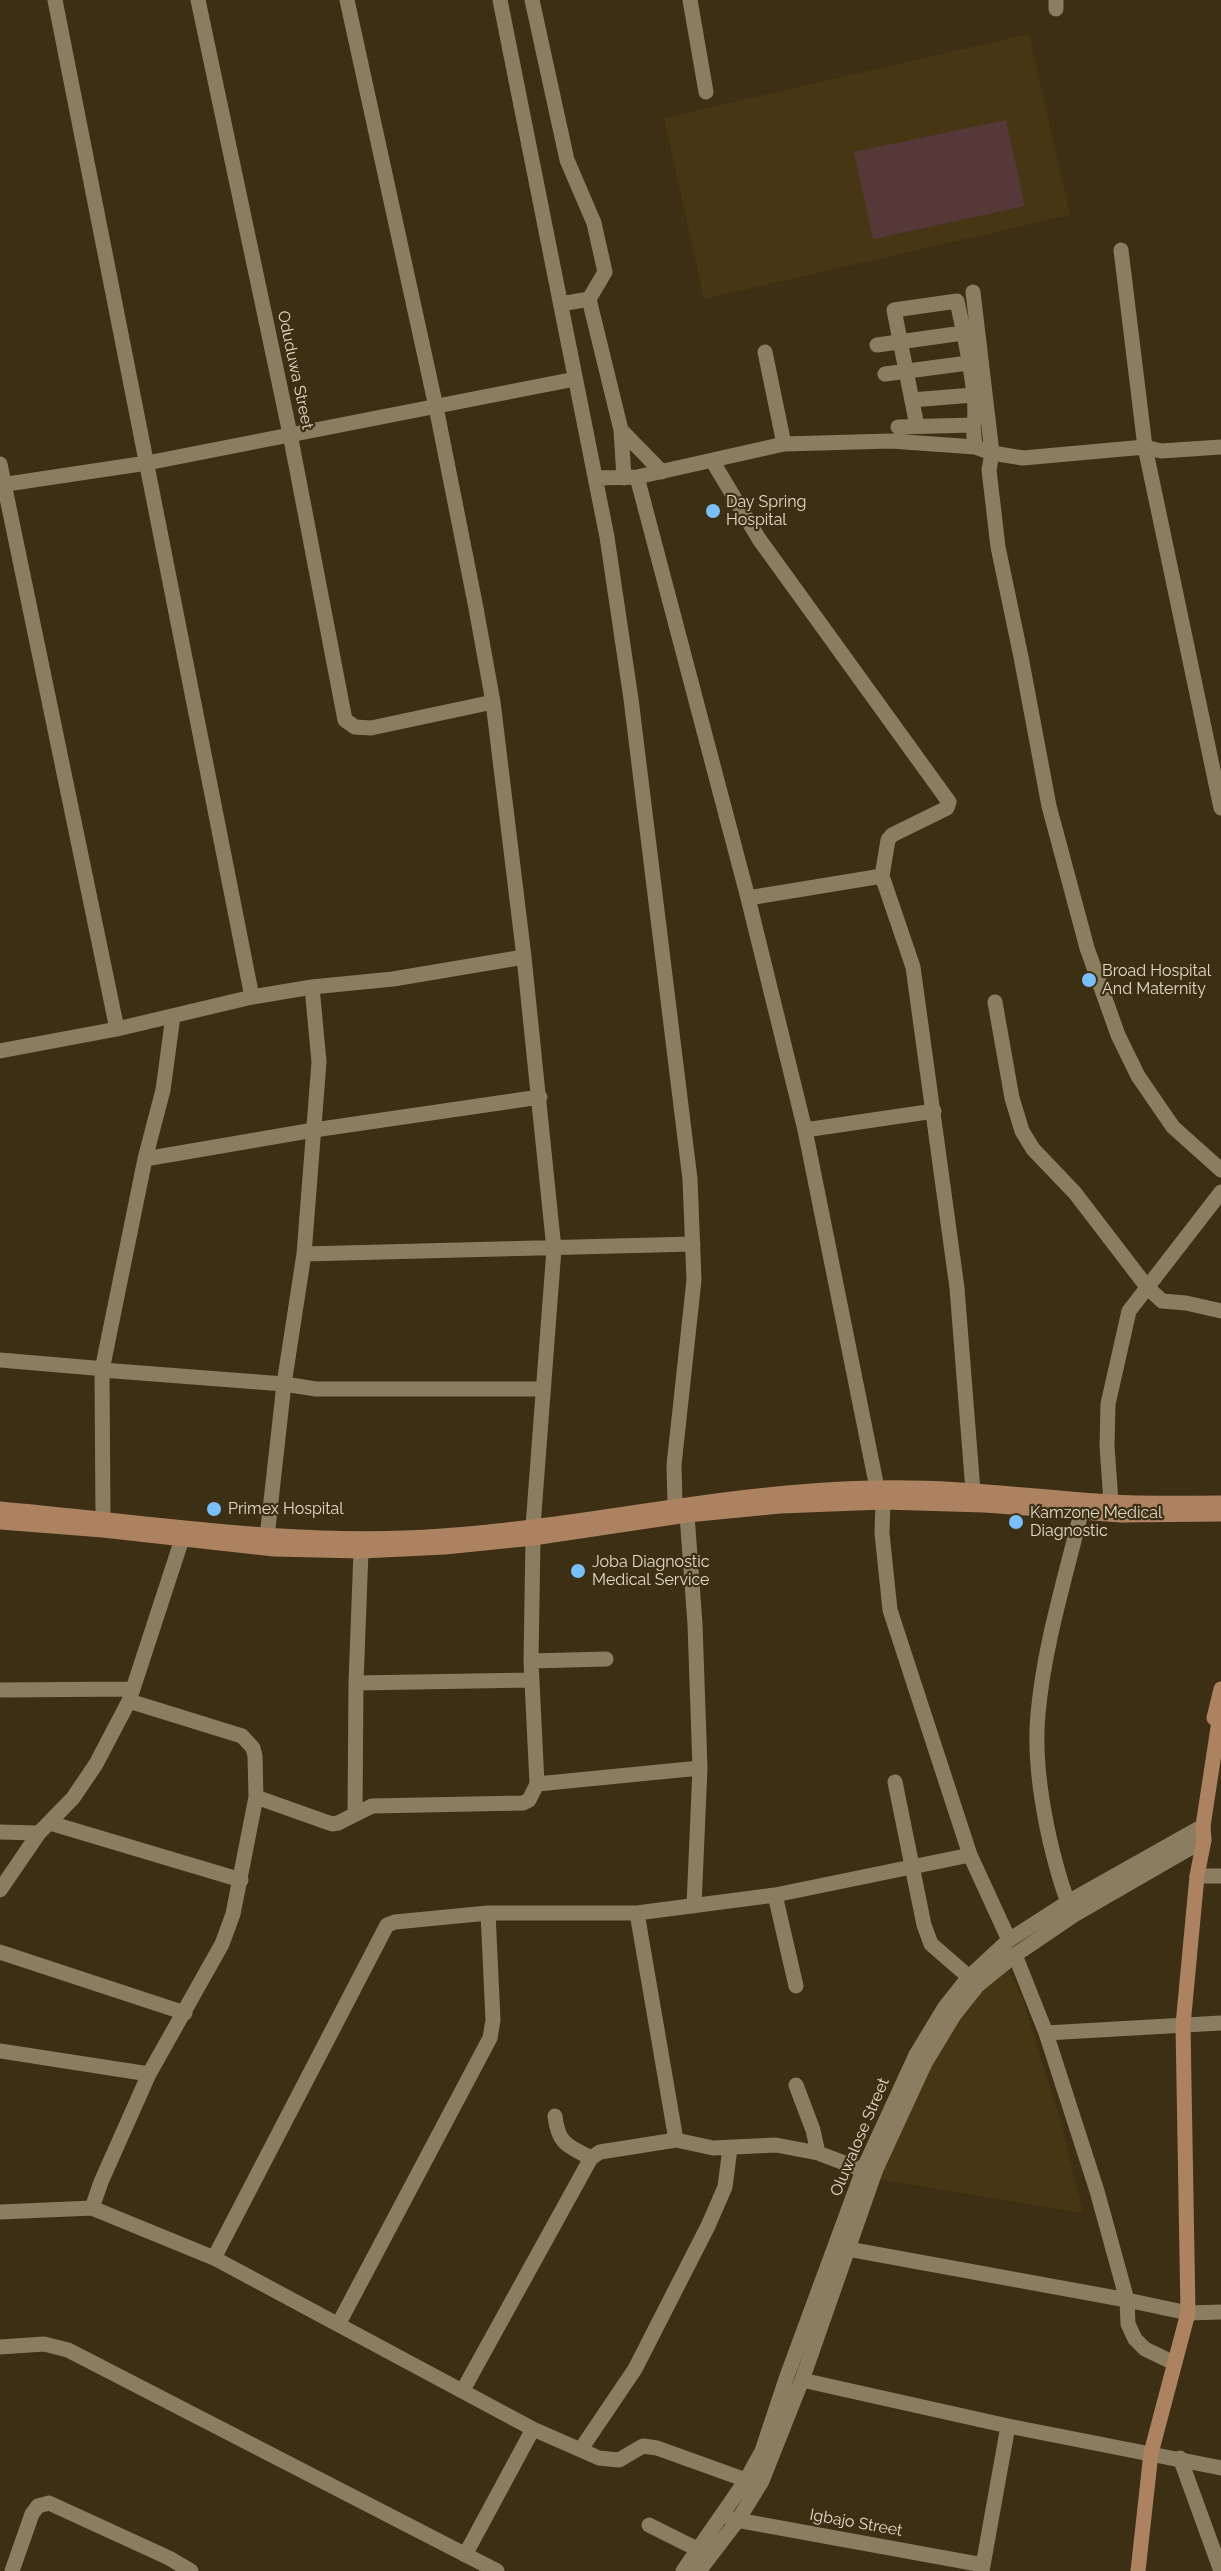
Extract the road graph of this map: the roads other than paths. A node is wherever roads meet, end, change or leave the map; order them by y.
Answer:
1 (55, 0) edge
2 (198, 0) edge
3 (347, 0) edge
4 (500, 0) edge
5 (532, 0) edge
6 (690, 0) edge
7 (706, 92) dead end
8 (1121, 250) dead end
9 (973, 292) dead end
10 (589, 299) junction
11 (561, 304) junction
12 (963, 333) junction
13 (901, 342) junction
14 (877, 345) dead end
15 (765, 352) dead end
16 (968, 363) junction
17 (907, 372) junction
18 (885, 374) dead end
19 (575, 379) junction
20 (973, 395) junction
21 (912, 400) junction
22 (436, 407) junction
23 (973, 424) junction
24 (917, 426) junction
25 (898, 427) dead end
26 (621, 430) junction
27 (290, 434) junction
28 (784, 444) junction
29 (975, 447) junction
30 (1144, 447) junction
31 (1221, 447) edge
32 (992, 453) junction
33 (713, 462) junction
34 (0, 464) edge
35 (147, 464) junction
36 (662, 472) junction
37 (596, 478) junction
38 (631, 478) junction
39 (2, 485) edge
40 (493, 702) junction
41 (1221, 808) edge
42 (882, 876) junction
43 (748, 898) junction
44 (524, 957) junction
45 (312, 987) junction
46 (252, 997) junction
47 (995, 1002) dead end
48 (173, 1016) junction
49 (117, 1029) junction
50 (0, 1051) edge
51 (540, 1097) junction
52 (934, 1111) junction
53 (314, 1130) junction
54 (805, 1130) junction
55 (145, 1158) junction
56 (1221, 1170) edge
57 (1221, 1192) edge
58 (693, 1244) junction
59 (554, 1249) junction
60 (304, 1254) junction
61 (1147, 1287) junction
62 (1221, 1311) edge
63 (0, 1360) edge
64 (98, 1369) junction
65 (284, 1384) junction
66 (543, 1389) junction
67 (877, 1488) junction
68 (973, 1491) junction
69 (1111, 1502) junction
70 (883, 1503) junction
71 (1221, 1503) edge
72 (0, 1509) edge
73 (681, 1510) junction
74 (1081, 1513) junction
75 (1221, 1514) edge
76 (103, 1518) junction
77 (0, 1522) edge
78 (533, 1532) junction
79 (267, 1537) junction
80 (182, 1539) junction
81 (412, 1543) junction
82 (361, 1551) junction
83 (606, 1659) dead end
84 (531, 1661) junction
85 (532, 1680) junction
86 (356, 1683) junction
87 (1221, 1689) edge
88 (0, 1690) edge
89 (130, 1695) junction
90 (1221, 1708) edge
91 (700, 1768) junction
92 (895, 1782) dead end
93 (537, 1784) junction
94 (256, 1797) junction
95 (355, 1814) junction
96 (45, 1828) junction
97 (0, 1832) edge
98 (1201, 1834) junction
99 (970, 1855) junction
100 (911, 1868) junction
101 (1198, 1869) junction
102 (1221, 1876) edge
103 (241, 1880) junction
104 (0, 1890) edge
105 (775, 1895) junction
106 (1068, 1902) junction
107 (694, 1906) junction
108 (488, 1913) junction
109 (637, 1913) junction
110 (1009, 1940) junction
111 (0, 1952) edge
112 (1015, 1955) junction
113 (969, 1977) junction
114 (796, 1986) dead end
115 (185, 2013) junction
116 (1221, 2023) edge
117 (1183, 2025) junction
118 (1046, 2033) junction
119 (0, 2051) edge
120 (149, 2074) junction
121 (796, 2085) dead end
122 (555, 2116) dead end
123 (676, 2140) junction
124 (730, 2148) junction
125 (818, 2153) junction
126 (591, 2158) junction
127 (863, 2170) junction
128 (92, 2208) junction
129 (0, 2212) edge
130 (841, 2248) junction
131 (214, 2258) junction
132 (1127, 2300) junction
133 (1221, 2312) edge
134 (1188, 2313) junction
135 (339, 2323) junction
136 (0, 2347) edge
137 (1174, 2363) junction
138 (802, 2380) junction
139 (463, 2390) junction
140 (1008, 2426) junction
141 (533, 2429) junction
142 (581, 2449) junction
143 (1151, 2453) junction
144 (1180, 2458) junction
145 (1221, 2468) edge
146 (746, 2480) junction
147 (722, 2517) junction
148 (738, 2520) junction
149 (650, 2525) dead end
150 (699, 2550) junction
151 (465, 2555) junction
152 (166, 2564) edge
153 (983, 2568) edge
154 (12, 2571) edge
155 (191, 2571) edge
156 (497, 2571) edge
157 (683, 2571) edge
158 (699, 2571) edge
159 (1138, 2571) edge
160 (1221, 2571) edge

1 - 35 street
2 - 27 street, Oduduwa Street
3 - 22 street
4 - 11 street
5 - 10 street
6 - 7 street
8 - 30 street
9 - 32 street
10 - 11 street
10 - 26 street
11 - 19 street
12 - 13 street
12 - 13 street
12 - 16 street
13 - 14 street
13 - 17 street
15 - 28 street
16 - 17 street
16 - 20 street
17 - 18 street
17 - 21 street
19 - 22 street
19 - 37 street
20 - 21 street
20 - 23 street
21 - 24 street
22 - 27 street
22 - 40 street
23 - 24 street
23 - 29 street
24 - 25 street
26 - 36 street
26 - 38 street
27 - 35 street
27 - 40 street, Oduduwa Street
28 - 29 street
28 - 33 street
29 - 32 street
30 - 31 street
30 - 32 street
30 - 41 street
32 - 56 street
33 - 36 street
33 - 42 street
34 - 39 street
35 - 39 street
35 - 46 street
36 - 38 street
37 - 38 street
37 - 58 street
38 - 43 street
39 - 49 street
40 - 44 street
42 - 43 street
42 - 52 street
43 - 54 street
44 - 45 street
44 - 51 street
45 - 46 street
45 - 53 street
46 - 48 street
47 - 61 street
48 - 49 street
48 - 55 street
49 - 50 street
51 - 53 street
51 - 59 street
52 - 54 street
52 - 68 street
53 - 55 street
53 - 60 street
54 - 67 street
55 - 64 street
57 - 61 street
58 - 59 street
58 - 73 street
59 - 60 street
59 - 66 street
60 - 65 street
61 - 62 street
61 - 69 street
63 - 64 street
64 - 65 street
64 - 76 street
65 - 66 street
65 - 79 street
66 - 78 street
67 - 68 main road
67 - 73 main road
68 - 69 main road
69 - 71 main road
70 - 73 main road
70 - 74 main road
70 - 99 street
72 - 76 main road
73 - 78 main road
73 - 91 street
74 - 75 main road
74 - 106 street
76 - 79 main road
77 - 80 main road
78 - 81 main road
78 - 84 street
79 - 81 main road
80 - 82 main road
80 - 89 street
81 - 82 main road
82 - 86 street
83 - 84 street
84 - 85 street
85 - 86 street
85 - 93 street
86 - 95 street
87 - 98 main road
88 - 89 street
89 - 94 street
89 - 96 street
90 - 98 main road
91 - 93 street
91 - 107 street
92 - 100 street
93 - 95 street
94 - 95 street
94 - 103 street
96 - 97 street
96 - 103 street
96 - 104 street
98 - 101 main road
98 - 106 street, Oluwalose Street
98 - 112 street, Oluwalose Street
99 - 100 street
99 - 110 street
100 - 105 street
100 - 113 street
101 - 102 street
101 - 117 main road
103 - 115 street
105 - 107 street
105 - 114 street
106 - 110 street, Oluwalose Street
107 - 109 street
108 - 109 street
108 - 131 street
108 - 135 street
109 - 123 street
110 - 113 street, Oluwalose Street
111 - 115 street
112 - 118 street
112 - 130 street, Oluwalose Street
113 - 127 street, Oluwalose Street
115 - 120 street
116 - 117 street
117 - 118 street
117 - 134 main road
118 - 132 street
119 - 120 street
120 - 128 street
121 - 125 street
122 - 126 street
123 - 124 street
123 - 126 street
124 - 125 street
124 - 142 street
125 - 127 street
126 - 139 street
127 - 130 street, Oluwalose Street
128 - 129 street
128 - 131 street
130 - 132 street
130 - 138 street, Oluwalose Street
130 - 146 street, Oluwalose Street
131 - 135 street
132 - 134 street
132 - 137 street
133 - 134 street
134 - 137 main road
135 - 139 street
136 - 151 street
137 - 143 main road
138 - 140 street
138 - 148 street, Oluwalose Street
139 - 141 street
140 - 143 street
140 - 153 street
141 - 142 street
141 - 151 street
142 - 146 street
143 - 144 street
143 - 159 main road
144 - 145 street
144 - 160 street
146 - 147 street, Oluwalose Street
147 - 148 street, Igbajo Street
147 - 150 street, Oluwalose Street
148 - 153 street, Igbajo Street
148 - 158 street, Oluwalose Street
149 - 150 street
150 - 157 street, Oluwalose Street
151 - 156 street
152 - 154 street
152 - 155 street

